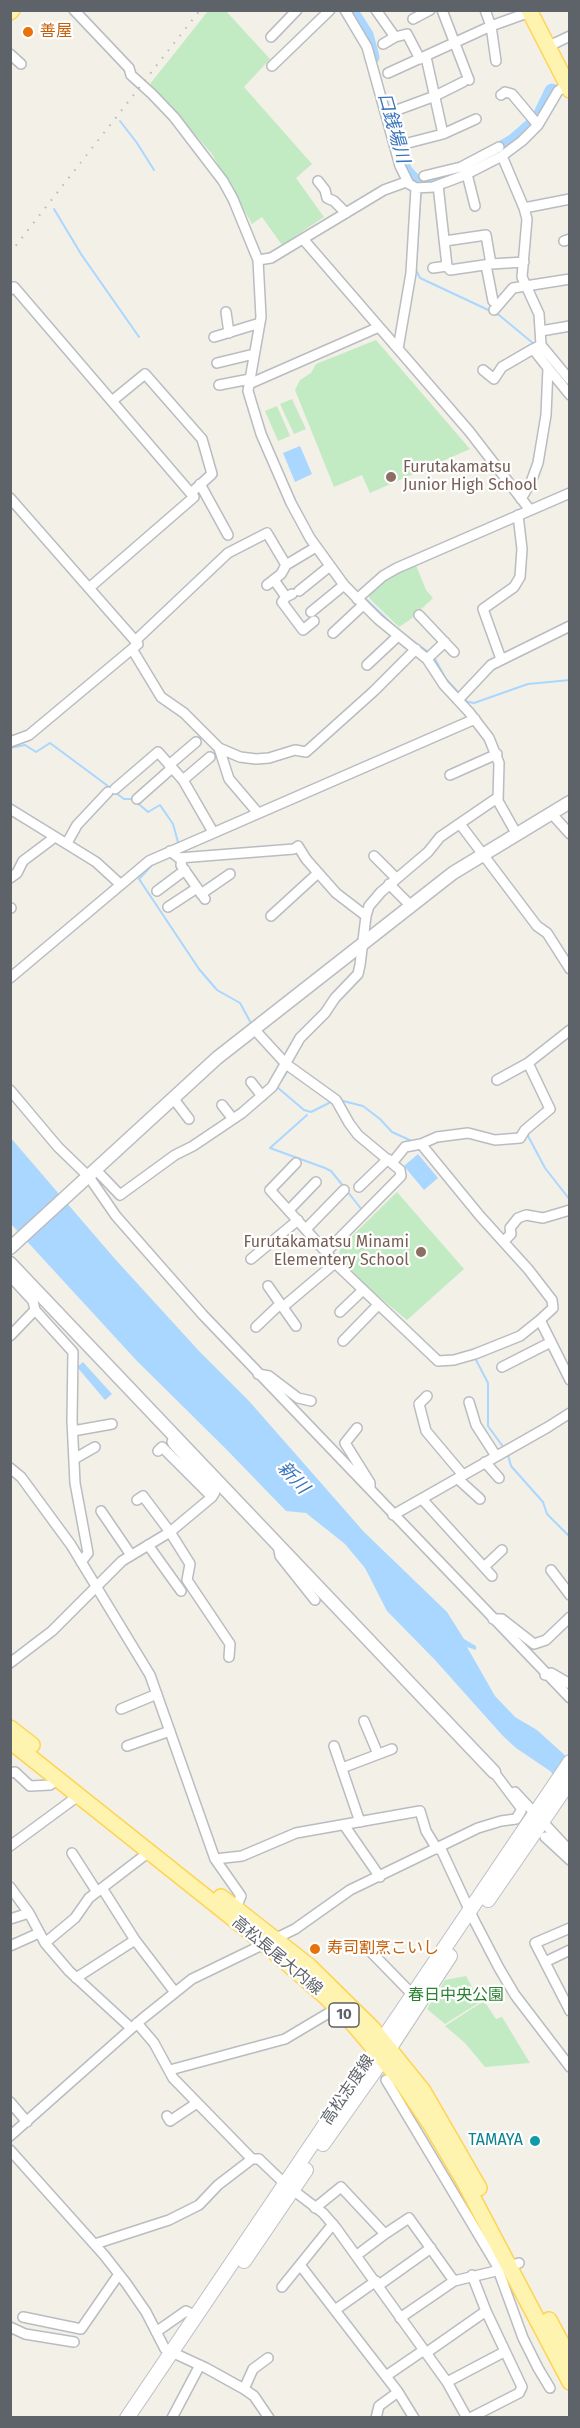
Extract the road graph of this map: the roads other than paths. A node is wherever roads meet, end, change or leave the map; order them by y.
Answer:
1 (74, 10) edge
2 (297, 10) edge
3 (330, 10) edge
4 (376, 10) edge
5 (430, 10) edge
6 (442, 10) edge
7 (485, 10) edge
8 (347, 11) edge
9 (529, 11) edge
10 (413, 19) dead end
11 (491, 26) junction
12 (570, 36) edge
13 (271, 37) dead end
14 (395, 37) junction
15 (455, 42) junction
16 (383, 44) dead end
17 (547, 47) junction
18 (10, 54) edge
19 (423, 58) junction
20 (496, 61) dead end
21 (21, 64) dead end
22 (272, 66) dead end
23 (388, 73) dead end
24 (567, 84) edge
25 (501, 95) dead end
26 (435, 96) junction
27 (398, 110) dead end
28 (476, 119) dead end
29 (536, 122) junction
30 (442, 134) junction
31 (408, 143) dead end
32 (501, 152) junction
33 (464, 172) junction
34 (424, 176) dead end
35 (318, 181) dead end
36 (438, 185) junction
37 (417, 187) junction
38 (570, 199) edge
39 (475, 206) dead end
40 (524, 208) junction
41 (346, 213) junction
42 (303, 239) junction
43 (445, 241) junction
44 (258, 260) junction
45 (524, 262) junction
46 (489, 264) junction
47 (447, 266) junction
48 (434, 268) dead end
49 (570, 279) edge
50 (525, 286) junction
51 (10, 290) edge
52 (226, 312) dead end
53 (260, 324) junction
54 (570, 326) edge
55 (380, 327) junction
56 (541, 332) junction
57 (229, 333) junction
58 (214, 337) dead end
59 (537, 347) junction
60 (398, 348) junction
61 (254, 354) junction
62 (217, 363) dead end
63 (548, 368) junction
64 (483, 370) dead end
65 (570, 380) edge
66 (249, 381) junction
67 (219, 385) dead end
68 (570, 395) edge
69 (112, 401) junction
70 (200, 484) junction
71 (190, 493) junction
72 (570, 493) edge
73 (10, 498) edge
74 (521, 499) junction
75 (530, 510) junction
76 (518, 515) junction
77 (228, 535) dead end
78 (316, 548) junction
79 (286, 565) junction
80 (330, 566) junction
81 (345, 585) junction
82 (89, 588) junction
83 (293, 594) junction
84 (360, 602) junction
85 (419, 615) dead end
86 (570, 626) edge
87 (333, 633) dead end
88 (398, 636) junction
89 (445, 642) junction
90 (134, 645) junction
91 (416, 649) junction
92 (454, 652) dead end
93 (427, 659) junction
94 (501, 659) junction
95 (368, 665) dead end
96 (458, 700) junction
97 (475, 719) junction
98 (10, 742) edge
99 (196, 742) dead end
100 (219, 748) junction
101 (497, 754) junction
102 (210, 757) dead end
103 (171, 766) junction
104 (450, 775) dead end
105 (183, 780) junction
106 (497, 798) junction
107 (136, 799) dead end
108 (570, 802) edge
109 (12, 813) edge
110 (258, 813) junction
111 (551, 813) junction
112 (460, 824) junction
113 (213, 832) junction
114 (516, 834) junction
115 (570, 834) edge
116 (55, 837) junction
117 (67, 843) junction
118 (170, 850) junction
119 (482, 854) junction
120 (374, 856) dead end
121 (182, 858) junction
122 (185, 870) junction
123 (318, 873) junction
124 (230, 874) dead end
125 (10, 878) edge
126 (393, 881) junction
127 (120, 884) junction
128 (157, 891) dead end
129 (201, 893) junction
130 (411, 906) junction
131 (168, 907) dead end
132 (271, 916) dead end
133 (366, 916) junction
134 (362, 945) junction
135 (570, 969) edge
136 (10, 978) edge
137 (254, 1029) junction
138 (570, 1030) edge
139 (286, 1064) junction
140 (528, 1064) junction
141 (497, 1080) dead end
142 (251, 1082) dead end
143 (10, 1090) edge
144 (262, 1096) junction
145 (173, 1098) junction
146 (222, 1105) dead end
147 (189, 1119) dead end
148 (233, 1119) junction
149 (421, 1144) junction
150 (390, 1161) junction
151 (296, 1163) dead end
152 (88, 1178) junction
153 (316, 1182) dead end
154 (359, 1187) dead end
155 (344, 1190) dead end
156 (289, 1210) junction
157 (570, 1210) edge
158 (298, 1221) junction
159 (306, 1229) junction
160 (504, 1241) junction
161 (10, 1248) edge
162 (326, 1252) junction
163 (251, 1259) dead end
164 (10, 1263) edge
165 (335, 1263) junction
166 (10, 1276) edge
167 (268, 1286) dead end
168 (362, 1291) junction
169 (378, 1305) junction
170 (281, 1306) junction
171 (36, 1310) junction
172 (340, 1312) dead end
173 (540, 1320) junction
174 (296, 1326) dead end
175 (256, 1327) dead end
176 (10, 1336) edge
177 (343, 1341) dead end
178 (551, 1342) junction
179 (502, 1366) dead end
180 (258, 1374) junction
181 (570, 1380) edge
182 (427, 1396) dead end
183 (311, 1401) dead end
184 (469, 1402) dead end
185 (570, 1413) edge
186 (112, 1425) dead end
187 (357, 1428) dead end
188 (73, 1431) junction
189 (174, 1437) junction
190 (95, 1447) dead end
191 (158, 1451) dead end
192 (496, 1456) junction
193 (74, 1459) junction
194 (485, 1462) junction
195 (10, 1468) edge
196 (460, 1477) junction
197 (499, 1478) dead end
198 (370, 1490) junction
199 (212, 1497) junction
200 (422, 1499) junction
201 (480, 1499) dead end
202 (137, 1500) dead end
203 (101, 1511) dead end
204 (393, 1515) junction
205 (170, 1532) junction
206 (148, 1545) junction
207 (278, 1545) junction
208 (502, 1550) dead end
209 (131, 1555) junction
210 (81, 1562) junction
211 (484, 1567) junction
212 (551, 1570) dead end
213 (492, 1576) dead end
214 (96, 1587) junction
215 (181, 1591) dead end
216 (570, 1595) edge
217 (315, 1600) dead end
218 (570, 1617) edge
219 (493, 1620) junction
220 (228, 1657) dead end
221 (10, 1663) edge
222 (545, 1675) junction
223 (570, 1684) edge
224 (157, 1694) junction
225 (570, 1698) edge
226 (121, 1709) dead end
227 (364, 1721) dead end
228 (10, 1728) edge
229 (170, 1731) junction
230 (10, 1741) edge
231 (127, 1746) dead end
232 (334, 1746) dead end
233 (392, 1749) dead end
234 (378, 1754) junction
235 (570, 1762) edge
236 (342, 1768) junction
237 (494, 1772) junction
238 (10, 1773) edge
239 (58, 1779) junction
240 (570, 1780) edge
241 (78, 1796) junction
242 (534, 1815) junction
243 (360, 1822) junction
244 (344, 1824) junction
245 (545, 1837) dead end
246 (10, 1846) edge
247 (438, 1848) junction
248 (570, 1851) edge
249 (149, 1852) junction
250 (72, 1853) dead end
251 (215, 1858) junction
252 (570, 1860) edge
253 (380, 1877) junction
254 (10, 1887) edge
255 (99, 1890) junction
256 (236, 1908) junction
257 (29, 1913) junction
258 (472, 1916) junction
259 (10, 1919) edge
260 (570, 1928) edge
261 (39, 1933) junction
262 (135, 1940) junction
263 (270, 1942) junction
264 (45, 1943) junction
265 (10, 1946) edge
266 (377, 1946) dead end
267 (570, 1950) edge
268 (545, 1962) junction
269 (76, 1978) junction
270 (174, 1991) junction
271 (412, 1994) junction
272 (337, 2008) junction
273 (570, 2011) edge
274 (134, 2026) junction
275 (382, 2049) junction
276 (567, 2061) edge
277 (170, 2070) junction
278 (386, 2080) dead end
279 (10, 2102) edge
280 (197, 2103) junction
281 (167, 2116) dead end
282 (27, 2122) junction
283 (10, 2136) edge
284 (10, 2150) edge
285 (252, 2159) junction
286 (289, 2187) junction
287 (315, 2208) junction
288 (333, 2224) junction
289 (386, 2234) junction
290 (95, 2244) junction
291 (431, 2248) junction
292 (357, 2255) junction
293 (300, 2265) junction
294 (509, 2266) junction
295 (119, 2274) junction
296 (472, 2275) junction
297 (454, 2281) junction
298 (377, 2283) junction
299 (282, 2287) dead end
300 (335, 2310) junction
301 (486, 2311) junction
302 (196, 2316) junction
303 (23, 2318) dead end
304 (400, 2318) junction
305 (10, 2327) edge
306 (156, 2332) junction
307 (74, 2342) dead end
308 (425, 2351) junction
309 (504, 2352) junction
310 (176, 2354) junction
311 (268, 2358) dead end
312 (570, 2359) edge
313 (200, 2365) junction
314 (386, 2376) junction
315 (447, 2382) junction
316 (570, 2382) edge
317 (550, 2388) dead end
318 (244, 2389) junction
319 (398, 2392) junction
320 (127, 2418) edge
321 (138, 2418) edge
322 (172, 2418) edge
323 (269, 2418) edge
324 (376, 2418) edge
325 (414, 2418) edge
326 (469, 2418) edge

1 - 44 street
2 - 13 street
3 - 22 street
4 - 14 street
5 - 10 street
6 - 15 street
7 - 11 street
8 - 37 street
9 - 11 street
9 - 17 main road
11 - 15 street
11 - 20 street
12 - 17 street
14 - 16 street
14 - 19 street
15 - 19 street
15 - 26 street
17 - 24 main road
18 - 21 street
19 - 23 street
19 - 26 street
24 - 29 street
25 - 29 street
26 - 27 street
26 - 30 street
28 - 30 street
29 - 32 street
30 - 31 street
32 - 33 street
32 - 40 street
33 - 34 street
33 - 36 street
33 - 39 street
35 - 41 street
36 - 37 street
36 - 43 street
37 - 41 street
37 - 60 street
38 - 40 street
40 - 45 street
41 - 42 street
42 - 44 street
42 - 55 street
43 - 46 street
43 - 47 street
44 - 53 street
45 - 46 street
45 - 50 street
46 - 47 street
46 - 50 street
47 - 48 street
49 - 50 street
50 - 56 street
51 - 69 street
52 - 57 street
53 - 57 street
53 - 61 street
54 - 56 street
55 - 60 street
55 - 66 street
56 - 59 street
57 - 58 street
59 - 63 street
59 - 64 street
59 - 65 street
60 - 74 street
61 - 62 street
61 - 66 street
63 - 68 street
63 - 74 street
66 - 67 street
66 - 78 street
69 - 70 street
69 - 71 street
70 - 71 street
70 - 77 street
71 - 82 street
72 - 75 street
73 - 82 street
74 - 75 street
75 - 76 street
76 - 84 street
76 - 94 street
78 - 79 street
78 - 80 street
79 - 83 street
79 - 90 street
80 - 81 street
80 - 83 street
81 - 83 street
81 - 84 street
82 - 90 street
84 - 87 street
84 - 88 street
85 - 89 street
86 - 94 street
88 - 91 street
88 - 95 street
89 - 92 street
89 - 93 street
90 - 98 street
90 - 100 street
91 - 93 street
91 - 100 street
93 - 96 street
94 - 96 street
96 - 97 street
97 - 101 street
97 - 110 street
99 - 103 street
100 - 110 street
101 - 104 street
101 - 106 street
102 - 105 street
103 - 105 street
103 - 107 street
103 - 117 street
105 - 113 street
106 - 112 street
106 - 114 street
108 - 111 street
109 - 116 street
110 - 113 street
111 - 114 street
111 - 115 street
112 - 119 street
112 - 126 street
113 - 118 street
114 - 119 street
116 - 117 street
116 - 125 street
117 - 127 street
118 - 121 street
118 - 127 street
119 - 130 street
119 - 135 street
120 - 126 street
121 - 122 street
121 - 123 street
122 - 128 street
122 - 129 street
123 - 132 street
123 - 133 street
124 - 129 street
126 - 130 street
126 - 133 street
127 - 136 street
129 - 131 street
130 - 134 street
133 - 134 street
134 - 137 street
134 - 139 street
137 - 139 street
137 - 145 street
138 - 140 street
139 - 144 street
139 - 150 street
140 - 141 street
140 - 149 street
142 - 144 street
143 - 152 street
144 - 148 street
145 - 147 street
145 - 152 street
146 - 148 street
148 - 152 street
149 - 150 street
149 - 160 street
150 - 154 street
150 - 162 street
151 - 156 street
152 - 161 street
152 - 180 street
153 - 156 street
155 - 159 street
156 - 158 street
157 - 160 street
158 - 159 street
158 - 163 street
159 - 162 street
160 - 173 street
162 - 165 street
164 - 189 street
165 - 168 street
165 - 170 street
166 - 171 street
167 - 170 street
168 - 169 street
168 - 172 street
169 - 173 street
169 - 177 street
170 - 174 street
170 - 175 street
171 - 176 street
171 - 188 street
173 - 178 street
178 - 179 street
178 - 181 street
180 - 183 street
180 - 198 street
182 - 196 street
184 - 192 street
185 - 192 street
186 - 188 street
187 - 198 street
188 - 193 street
189 - 199 street
189 - 207 street
190 - 193 street
191 - 199 street
192 - 194 street
193 - 210 street
194 - 196 street
194 - 197 street
195 - 210 street
196 - 200 street
196 - 201 street
198 - 204 street
199 - 205 street
200 - 204 street
200 - 211 street
202 - 205 street
203 - 209 street
204 - 219 street
205 - 206 street
205 - 220 street
206 - 209 street
206 - 215 street
207 - 217 street
207 - 237 street
208 - 211 street
209 - 214 street
210 - 214 street
211 - 213 street
212 - 216 street
214 - 221 street
214 - 224 street
218 - 219 street
219 - 222 street
222 - 223 street
222 - 225 street
224 - 226 street
224 - 229 street
227 - 234 street
228 - 256 main road, 高松長尾大内線 / 10
229 - 231 street
229 - 251 street
230 - 239 main road, 高松長尾大内線 / 10
232 - 236 street
233 - 234 street
234 - 236 street
235 - 242 main road, 高松志度線
236 - 243 street
237 - 242 street
237 - 242 street
238 - 239 street
239 - 241 main road, 高松長尾大内線 / 10
240 - 242 main road, 高松志度線
241 - 246 street
241 - 249 main road, 高松長尾大内線 / 10
242 - 247 street
242 - 248 street
242 - 258 main road, 高松志度線
243 - 244 street
243 - 247 street
244 - 251 street
244 - 253 street
245 - 252 street
247 - 253 street
247 - 258 street
249 - 255 street
249 - 263 main road, 高松長尾大内線 / 10
250 - 255 street
251 - 256 street
253 - 263 street
254 - 257 street
255 - 262 street
255 - 264 street
256 - 263 main road, 高松長尾大内線 / 10
257 - 259 street
257 - 261 street
258 - 271 main road, 高松志度線
258 - 275 main road, 高松志度線
258 - 276 street
260 - 268 street
261 - 264 street
261 - 265 street
262 - 269 street
262 - 270 street
263 - 270 street
263 - 272 main road, 高松長尾大内線 / 10
263 - 275 main road, 高松長尾大内線 / 10
264 - 269 street
266 - 271 street
267 - 268 street
268 - 273 street
269 - 274 street
270 - 274 street
271 - 275 main road, 高松志度線
272 - 275 main road, 高松長尾大内線 / 10
272 - 277 street
274 - 277 street
274 - 282 street
275 - 286 main road, 高松志度線
275 - 294 main road, 高松長尾大内線 / 10
277 - 280 street
278 - 294 street
279 - 282 street
280 - 281 street
280 - 285 street
282 - 283 street
284 - 290 street
285 - 286 street
285 - 290 street
286 - 287 street
286 - 302 main road, 高松志度線
286 - 310 main road, 高松志度線
287 - 288 street
287 - 289 street
288 - 292 street
288 - 293 street
289 - 291 street
289 - 292 street
290 - 295 street
291 - 297 street
291 - 298 street
292 - 298 street
293 - 299 street
293 - 300 street
294 - 296 street
294 - 312 main road, 高松長尾大内線 / 10
294 - 316 main road, 高松長尾大内線 / 10
294 - 317 street
295 - 303 street
295 - 306 street
296 - 297 street
296 - 301 street
297 - 304 street
298 - 300 street
298 - 304 street
300 - 314 street
301 - 308 street
301 - 309 street
302 - 306 street
302 - 310 main road, 高松志度線
304 - 308 street
305 - 307 street
306 - 310 street
308 - 314 street
308 - 315 street
309 - 315 street
309 - 326 street
310 - 313 street
310 - 320 main road, 高松志度線
310 - 321 main road, 高松志度線
311 - 318 street
313 - 318 street
313 - 322 street
314 - 319 street
315 - 326 street
318 - 323 street
319 - 324 street
319 - 325 street

